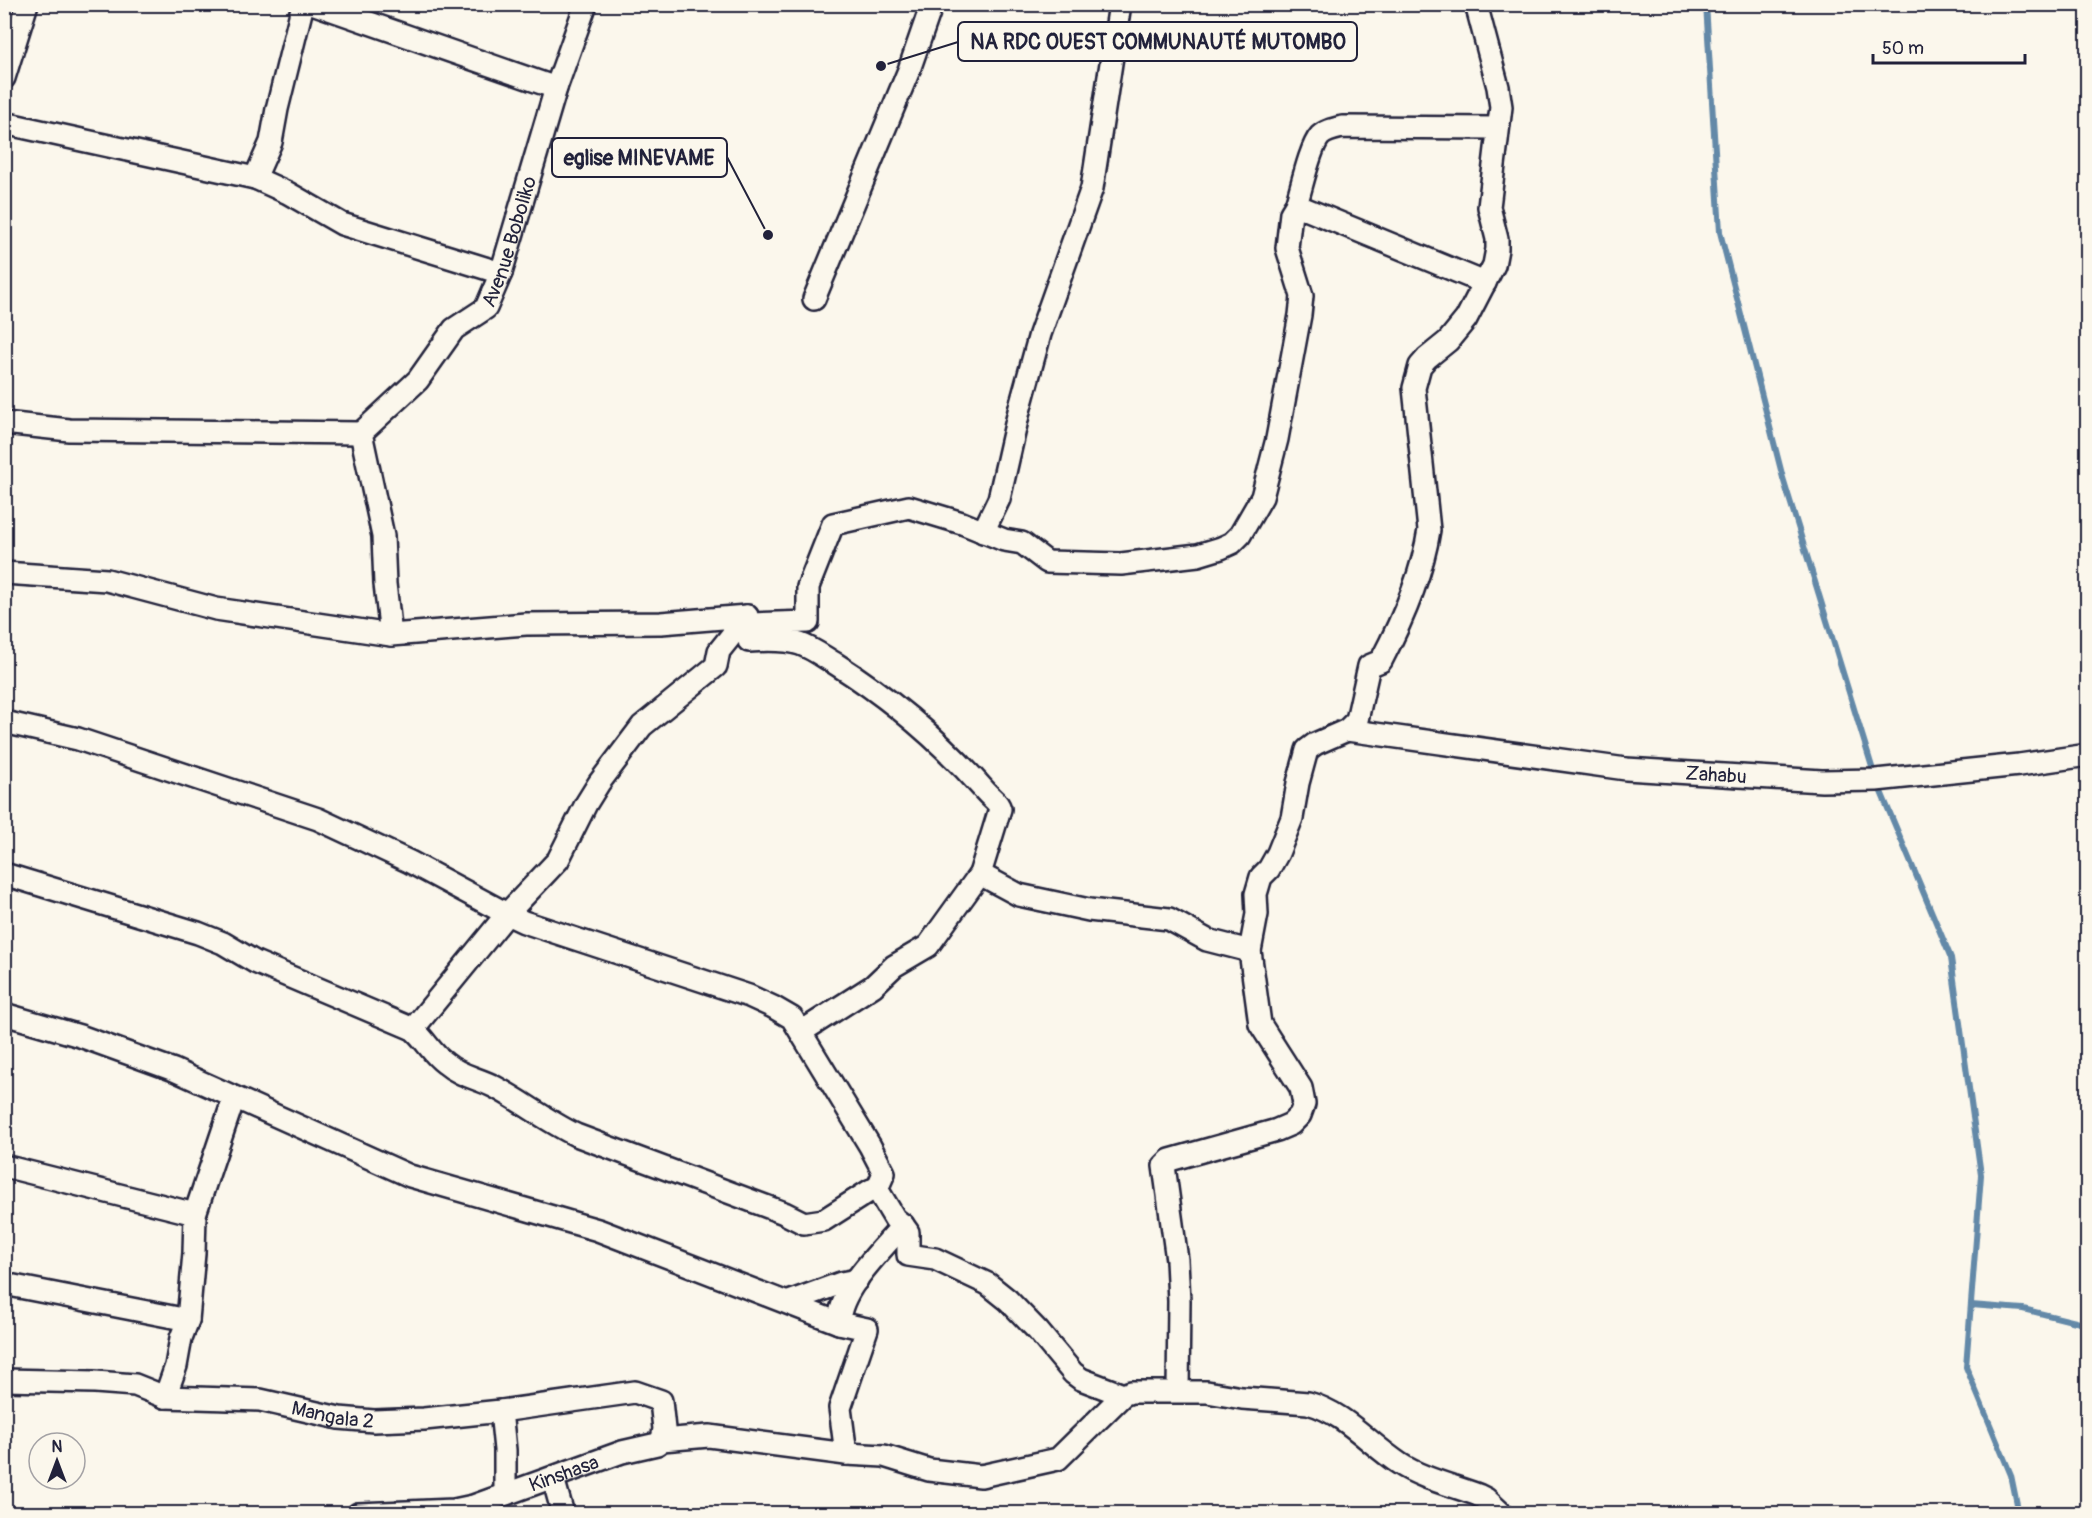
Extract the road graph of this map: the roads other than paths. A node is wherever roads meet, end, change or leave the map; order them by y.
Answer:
1 (27, 4) edge
2 (303, 4) edge
3 (315, 4) edge
4 (586, 4) edge
5 (932, 4) edge
6 (1120, 4) edge
7 (1458, 4) edge
8 (1477, 5) edge
9 (4, 78) edge
10 (556, 88) junction
11 (4, 123) edge
12 (1498, 128) junction
13 (255, 178) junction
14 (1296, 205) junction
15 (501, 273) junction
16 (1485, 283) junction
17 (814, 299) dead end
18 (4, 423) edge
19 (361, 433) junction
20 (983, 532) junction
21 (4, 573) edge
22 (391, 635) junction
23 (4, 722) edge
24 (1347, 730) junction
25 (2088, 755) edge
26 (4, 874) edge
27 (980, 874) junction
28 (507, 914) junction
29 (1250, 951) junction
30 (4, 1014) edge
31 (413, 1029) junction
32 (801, 1032) junction
33 (234, 1098) junction
34 (4, 1166) edge
35 (877, 1189) junction
36 (195, 1214) junction
37 (903, 1225) junction
38 (857, 1280) junction
39 (4, 1284) edge
40 (789, 1302) junction
41 (188, 1320) junction
42 (839, 1323) junction
43 (4, 1380) edge
44 (1178, 1391) junction
45 (1123, 1395) junction
46 (165, 1397) junction
47 (501, 1411) junction
48 (662, 1440) junction
49 (846, 1454) junction
50 (553, 1478) junction
51 (505, 1494) junction
52 (358, 1514) edge
53 (563, 1514) edge
54 (1502, 1514) edge

1 - 9 street
2 - 13 street
3 - 10 street
4 - 10 street, Avenue Boboliko
5 - 17 street
6 - 20 street
7 - 8 street
8 - 12 street
10 - 15 street, Avenue Boboliko
11 - 13 street
12 - 14 street
12 - 16 street
13 - 15 street
14 - 16 street
14 - 20 street
15 - 19 street, Avenue Boboliko
16 - 24 street
18 - 19 street
19 - 22 street
20 - 27 street
21 - 22 street
22 - 28 street
23 - 28 street
24 - 25 street, Zahabu
24 - 29 street
26 - 31 street
27 - 29 street
27 - 32 street
28 - 31 street
28 - 32 street
29 - 44 street
30 - 33 street
31 - 35 street
32 - 35 street
33 - 36 street
33 - 40 street
34 - 36 street
35 - 37 street
36 - 41 street
37 - 38 street
37 - 45 street
38 - 40 street
38 - 42 street
39 - 41 street
40 - 42 street
41 - 46 street
42 - 49 street
43 - 46 street, Mangala 2
44 - 45 street
44 - 54 street
45 - 49 street, Kinshasa
46 - 47 street, Mangala 2
47 - 48 street, Mangala 2
47 - 51 street
48 - 49 street, Kinshasa
48 - 50 street, Kinshasa
50 - 51 street, Kinshasa
50 - 53 street
51 - 52 street, Kinshasa

